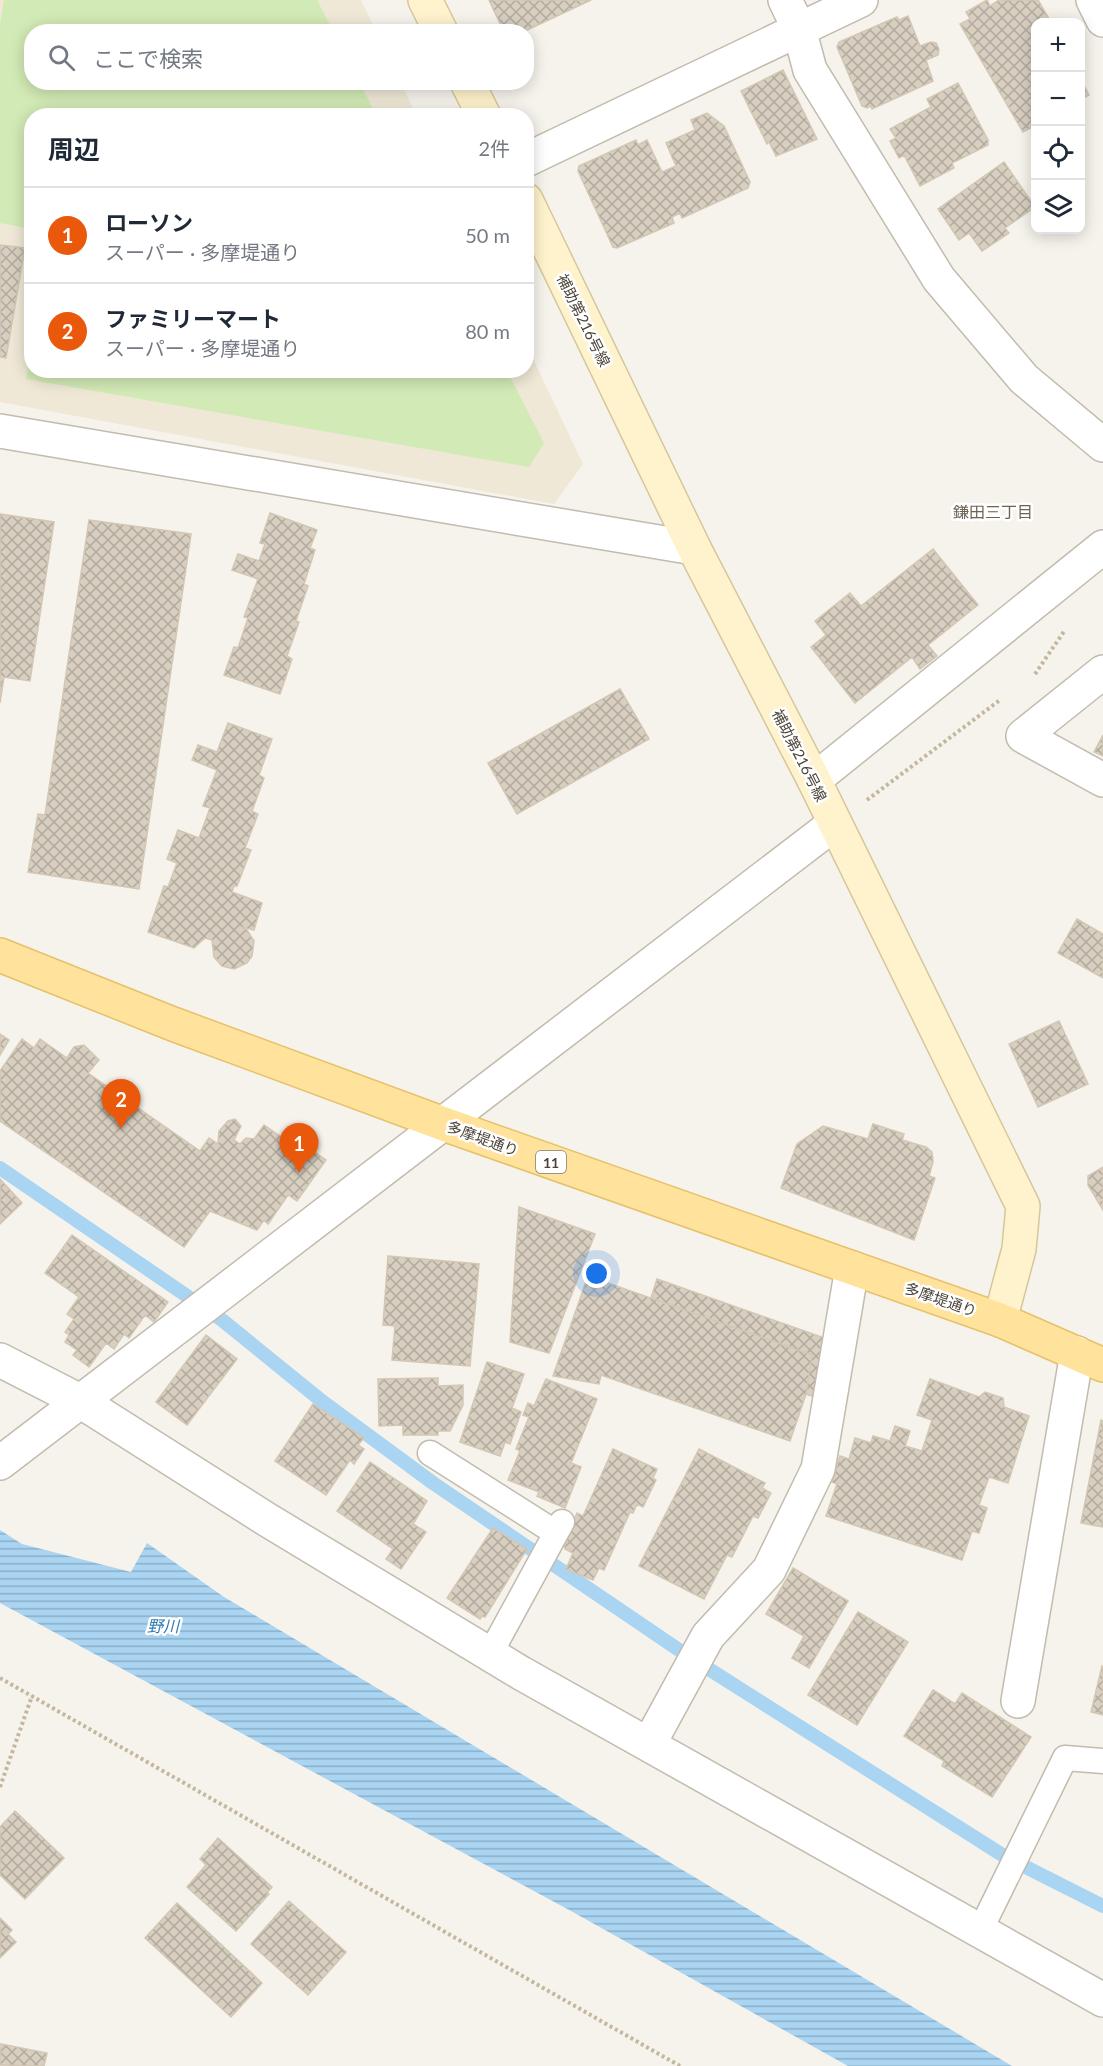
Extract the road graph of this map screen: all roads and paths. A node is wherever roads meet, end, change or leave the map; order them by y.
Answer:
1 (425, 0) edge
2 (785, 0) edge
3 (861, 0) edge
4 (1093, 0) edge
5 (1103, 20) edge
6 (437, 24) edge
7 (799, 29) junction
8 (471, 90) edge
9 (480, 108) edge
10 (534, 156) edge
11 (534, 217) edge
12 (0, 431) edge
13 (1103, 445) edge
14 (1103, 547) edge
15 (694, 548) junction
16 (1066, 629) dead end
17 (1103, 672) edge
18 (1026, 680) dead end
19 (1009, 693) dead end
20 (814, 780) junction
21 (1103, 780) edge
22 (834, 824) junction
23 (0, 955) edge
24 (441, 1124) junction
25 (852, 1268) junction
26 (1000, 1320) junction
27 (1090, 1359) edge
28 (0, 1360) edge
29 (80, 1401) junction
30 (430, 1453) dead end
31 (0, 1463) edge
32 (490, 1654) junction
33 (0, 1678) edge
34 (32, 1696) junction
35 (1018, 1701) dead end
36 (649, 1744) junction
37 (1103, 1761) edge
38 (0, 1787) edge
39 (981, 1931) junction
40 (1103, 2000) edge
41 (680, 2066) edge

1 - 6 street
2 - 7 street
3 - 7 street
4 - 5 street
7 - 10 street
7 - 13 street
8 - 9 street
11 - 15 street, 補助第216号線
12 - 15 street
14 - 20 street
15 - 20 street, 補助第216号線
16 - 18 path
17 - 21 street
19 - 22 path
20 - 22 street, 補助第216号線
22 - 24 street
22 - 26 street, 補助第216号線
23 - 24 main road, 多摩堤通り / 11
24 - 25 main road, 多摩堤通り / 11
24 - 29 street
25 - 26 main road, 多摩堤通り / 11
25 - 36 street
26 - 27 main road, 多摩堤通り / 11
27 - 35 street
28 - 29 street
29 - 31 street
29 - 32 street
30 - 32 lane
32 - 36 street
33 - 34 path
34 - 38 path
34 - 41 path
36 - 39 street
37 - 39 lane
39 - 40 street

